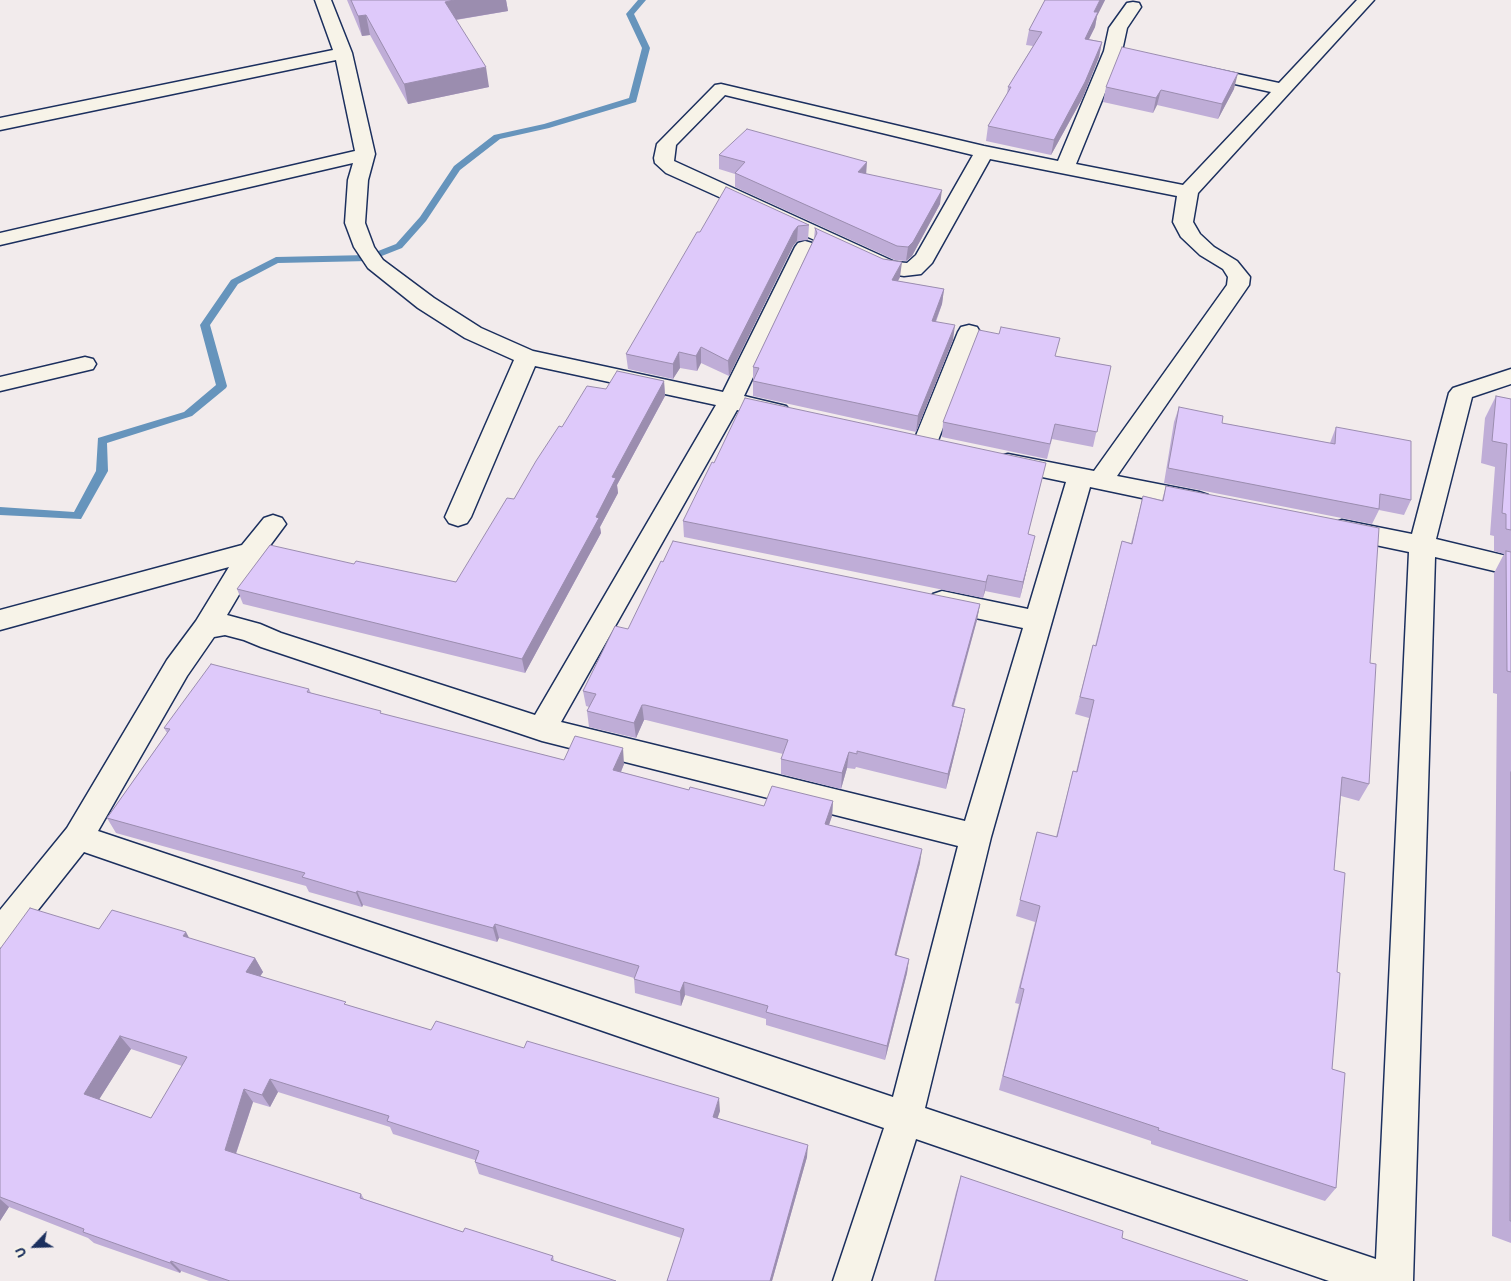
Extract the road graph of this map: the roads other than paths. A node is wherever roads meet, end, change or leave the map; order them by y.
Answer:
1 (323, 0) edge
2 (1366, 0) edge
3 (1133, 7) dead end
4 (1113, 51) junction
5 (342, 53) junction
6 (1132, 55) edge
7 (1179, 66) edge
8 (1283, 89) junction
9 (0, 124) edge
10 (984, 152) junction
11 (365, 154) junction
12 (1064, 167) junction
13 (1188, 192) junction
14 (0, 239) edge
15 (805, 248) dead end
16 (969, 332) dead end
17 (527, 357) junction
18 (85, 364) dead end
19 (1511, 376) edge
20 (0, 384) edge
21 (1461, 393) junction
22 (730, 401) junction
23 (1503, 402) edge
24 (798, 416) edge
25 (925, 443) edge
26 (983, 456) edge
27 (1090, 479) junction
28 (1217, 504) edge
29 (458, 517) dead end
30 (273, 524) dead end
31 (1324, 526) edge
32 (650, 541) junction
33 (1422, 545) junction
34 (679, 547) edge
35 (251, 552) junction
36 (1511, 566) edge
37 (922, 597) edge
38 (0, 620) edge
39 (1038, 621) junction
40 (206, 628) junction
41 (542, 729) junction
42 (78, 837) junction
43 (976, 837) junction
44 (0, 934) edge
45 (905, 1118) junction
46 (852, 1281) edge
47 (1385, 1281) edge
48 (1394, 1281) edge

1 - 5 street
2 - 8 street
3 - 4 street
4 - 6 street
4 - 12 street
5 - 9 street
5 - 11 street
7 - 8 street
8 - 13 street
10 - 10 street
10 - 12 street
11 - 14 street
11 - 17 street
12 - 13 street
13 - 27 street
15 - 22 street
16 - 25 street
17 - 22 street
17 - 29 street
18 - 20 street
19 - 21 street
21 - 23 street
21 - 33 street
22 - 24 street
22 - 32 street
26 - 27 street
27 - 28 street
27 - 39 street
30 - 35 street
31 - 33 street
32 - 34 street
32 - 41 street
33 - 36 street
33 - 48 street
35 - 38 street
35 - 40 street
37 - 39 street
39 - 43 street
40 - 41 street
40 - 42 street
41 - 43 street
42 - 44 street
42 - 45 street
43 - 45 street
45 - 46 street
45 - 47 street

